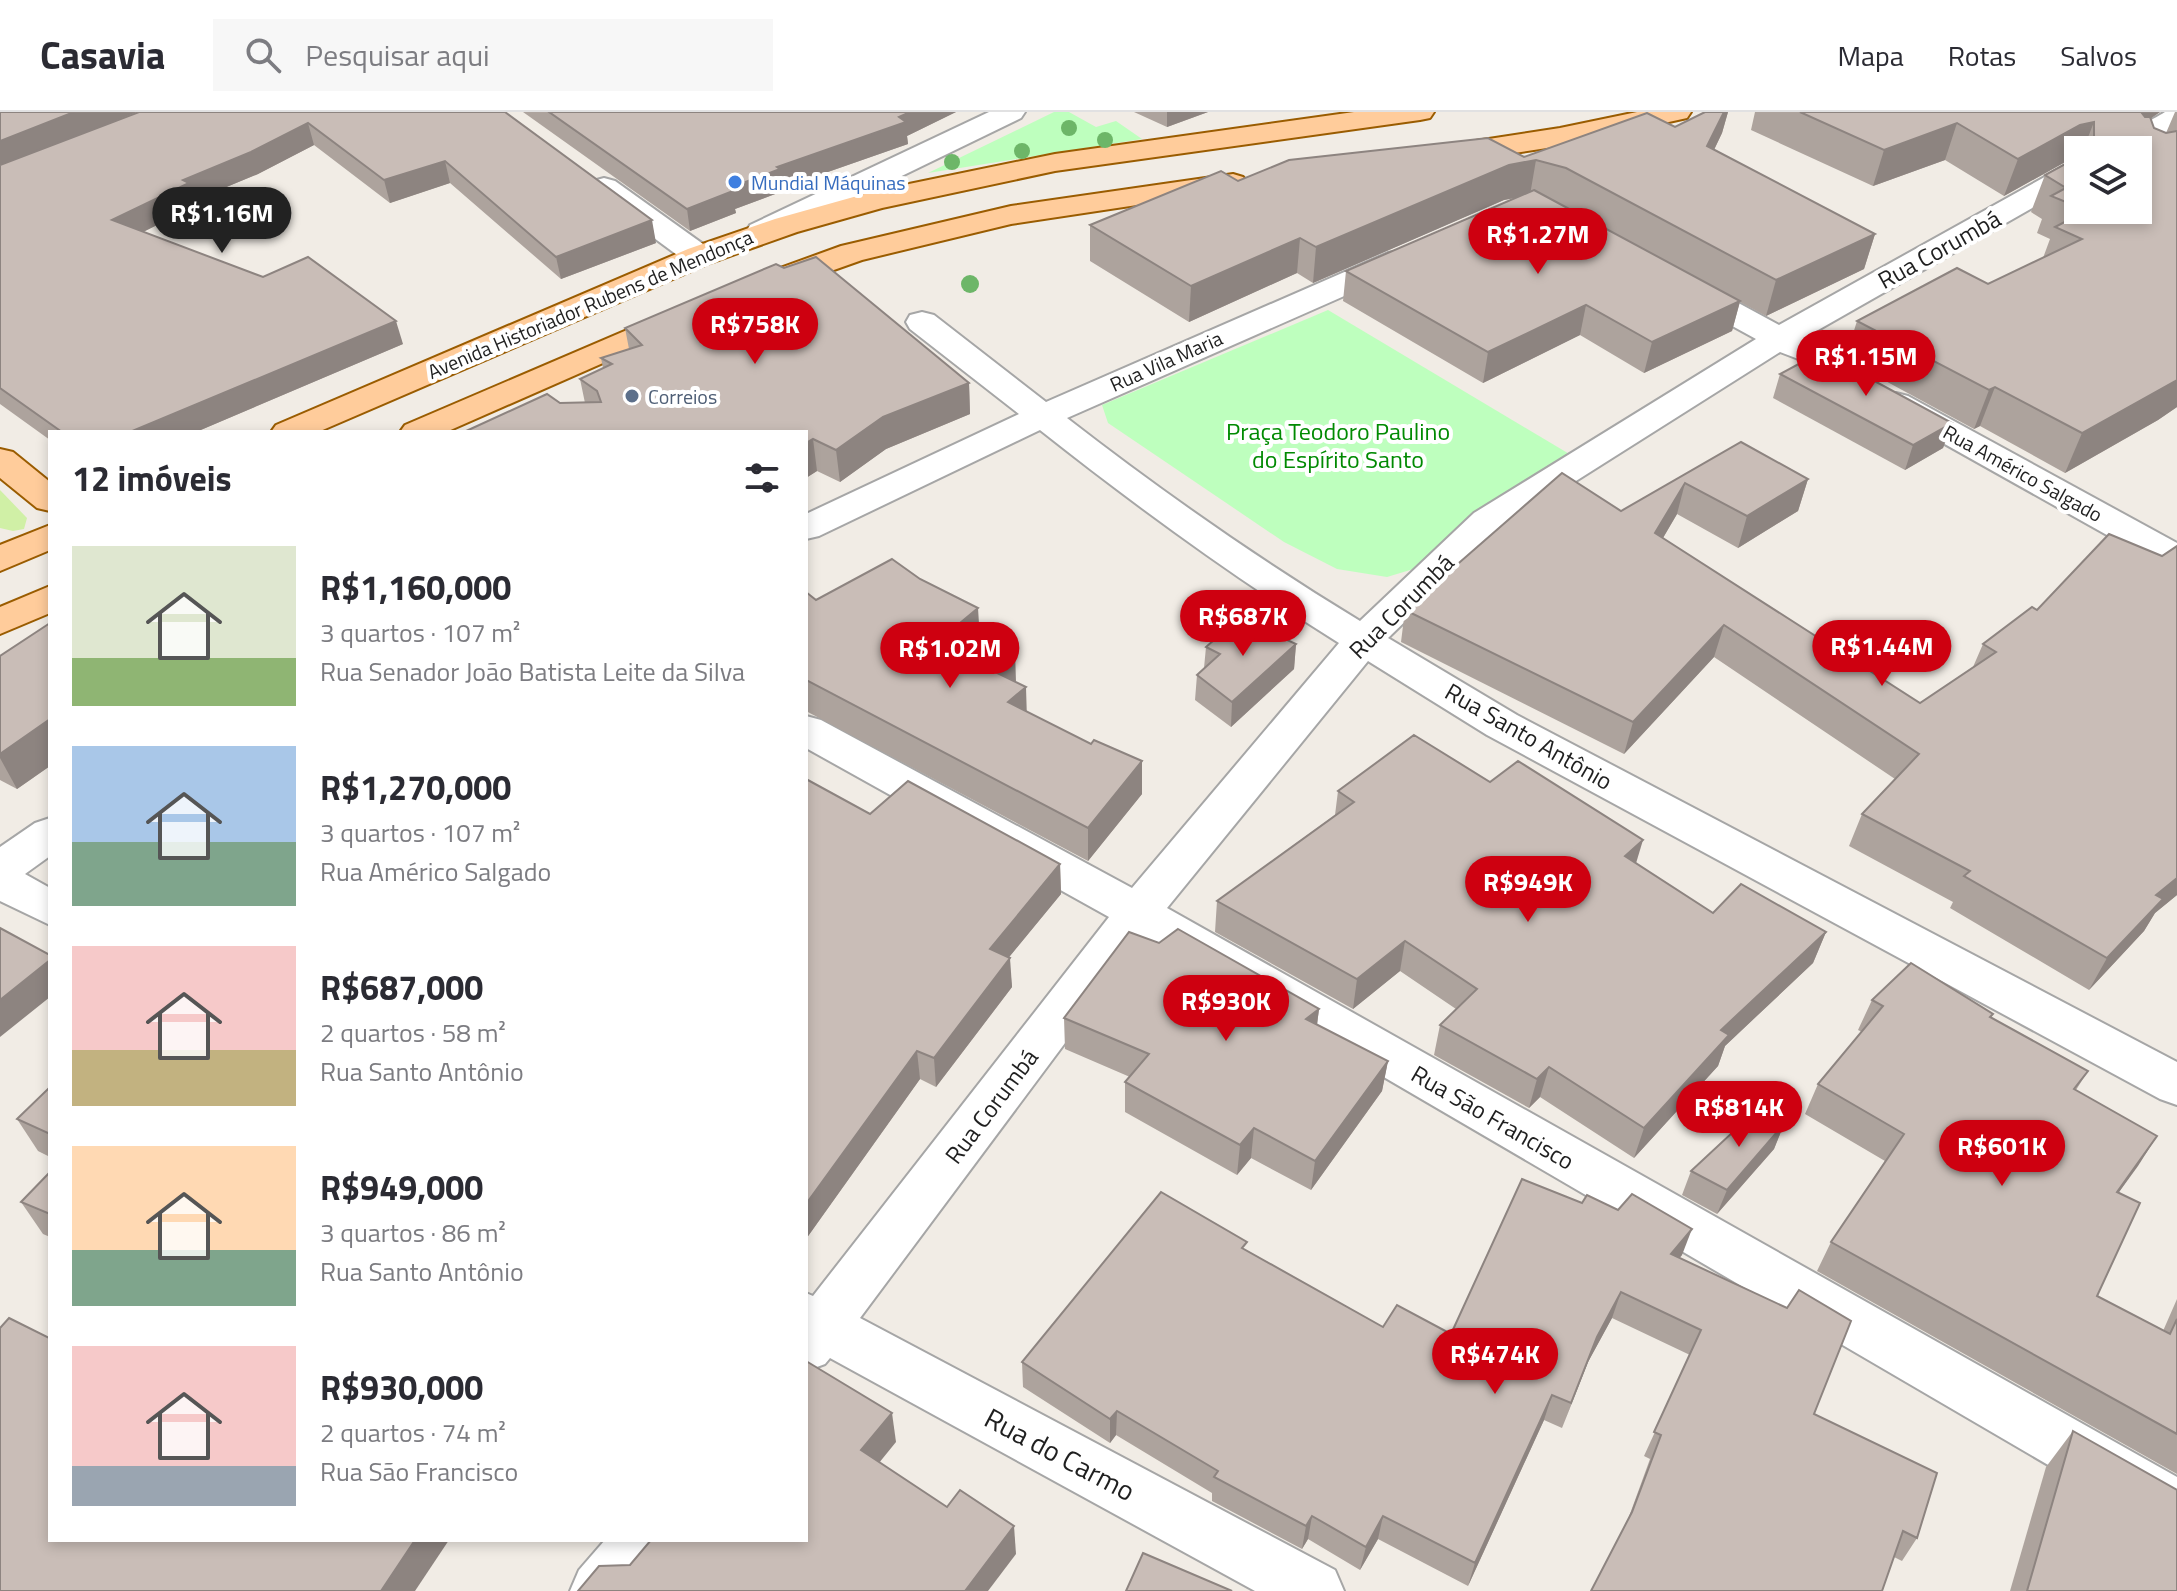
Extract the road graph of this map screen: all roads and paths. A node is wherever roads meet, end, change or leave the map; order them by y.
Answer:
1 (1011, 112) edge
2 (1420, 112) edge
3 (1677, 112) edge
4 (2177, 117) edge
5 (1419, 159) edge
6 (2156, 161) edge
7 (587, 175) edge
8 (2064, 178) edge
9 (1264, 179) edge
10 (761, 232) junction
11 (1426, 248) edge
12 (699, 256) junction
13 (1658, 273) edge
14 (640, 280) junction
15 (748, 290) edge
16 (708, 305) edge
17 (922, 322) dead end
18 (1780, 338) junction
19 (1042, 416) junction
20 (293, 430) edge
21 (327, 430) edge
22 (423, 430) edge
23 (0, 460) edge
24 (48, 498) edge
25 (808, 527) edge
26 (48, 537) edge
27 (0, 559) edge
28 (2177, 559) edge
29 (0, 571) edge
30 (23, 611) edge
31 (1364, 639) junction
32 (808, 731) edge
33 (48, 835) edge
34 (0, 870) edge
35 (0, 881) edge
36 (48, 907) edge
37 (1138, 912) junction
38 (2170, 1068) edge
39 (812, 1330) edge
40 (2177, 1508) edge
41 (641, 1542) edge
42 (600, 1591) edge
43 (1314, 1591) edge

1 - 10 street
2 - 10 main road, Avenida Historiador Rubens de Mendonça
3 - 5 main road
4 - 6 street
7 - 12 street
8 - 18 street, Rua Corumbá
9 - 15 main road
10 - 12 main road, Avenida Historiador Rubens de Mendonça
11 - 19 street, Rua Vila Maria
12 - 14 main road, Avenida Historiador Rubens de Mendonça
13 - 18 street, Rua Américo Salgado
14 - 20 main road, Avenida Historiador Rubens de Mendonça
14 - 21 main road
16 - 22 main road, Avenida Historiador Rubens de Mendonça
17 - 19 street, Rua Santo Antônio
18 - 28 street, Rua Américo Salgado
18 - 31 street, Rua Corumbá
19 - 25 street, Rua Vila Maria
19 - 31 street, Rua Santo Antônio
23 - 24 main road
26 - 27 main road
29 - 30 main road
31 - 37 street, Rua Corumbá
31 - 38 street, Rua Santo Antônio
32 - 37 street, Rua São Francisco
33 - 34 street
35 - 36 street
37 - 39 street, Rua Corumbá
37 - 40 street, Rua São Francisco
39 - 43 street, Rua do Carmo
41 - 42 street

